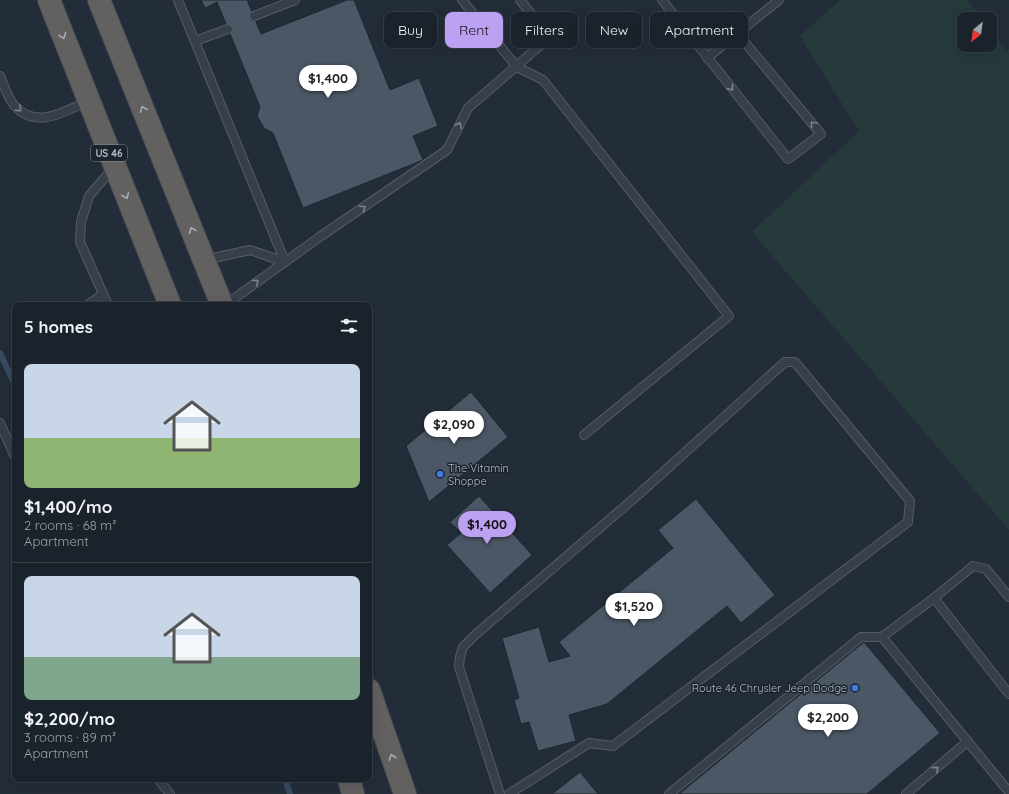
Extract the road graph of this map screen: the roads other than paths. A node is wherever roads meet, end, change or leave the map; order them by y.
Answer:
1 (49, 0) edge
2 (99, 0) edge
3 (110, 0) edge
4 (178, 0) edge
5 (295, 0) edge
6 (462, 0) edge
7 (520, 0) edge
8 (662, 0) edge
9 (779, 0) edge
10 (254, 16) dead end
11 (748, 24) edge
12 (228, 28) dead end
13 (113, 36) junction
14 (195, 41) junction
15 (748, 46) edge
16 (719, 48) edge
17 (707, 58) junction
18 (517, 67) junction
19 (0, 76) edge
20 (88, 100) junction
21 (114, 166) junction
22 (204, 260) junction
23 (284, 262) junction
24 (103, 294) junction
25 (91, 302) edge
26 (107, 302) edge
27 (169, 302) edge
28 (222, 302) edge
29 (227, 302) edge
30 (0, 423) edge
31 (584, 435) dead end
32 (12, 450) edge
33 (1009, 597) edge
34 (934, 598) junction
35 (882, 637) junction
36 (1009, 694) edge
37 (372, 699) edge
38 (968, 741) junction
39 (160, 782) edge
40 (350, 782) edge
41 (1009, 792) edge
42 (170, 794) edge
43 (354, 794) edge
44 (404, 794) edge
45 (500, 794) edge
46 (509, 794) edge
47 (670, 794) edge
48 (906, 794) edge

1 -> 20 highway, US 46
2 - 13 highway
3 - 13 highway
4 - 14 lane
5 - 10 lane
6 - 18 lane
7 - 18 lane
8 - 17 lane
9 - 11 lane
12 - 14 lane
22 -> 13 highway
14 - 23 lane
17 -> 15 lane
16 - 17 lane
23 -> 18 lane
18 - 31 lane
19 -> 20 lane
20 - 21 highway, US 46
21 - 24 lane
21 -> 27 highway, US 46
22 - 23 lane
22 - 28 highway
29 -> 23 lane
24 - 25 lane
24 - 26 lane
30 - 32 lane
33 - 34 lane
34 - 35 lane
34 - 36 lane
35 - 38 lane
35 - 47 lane
44 -> 37 highway
38 - 41 lane
48 -> 38 lane
39 - 42 lane
40 - 43 highway
45 - 46 lane

